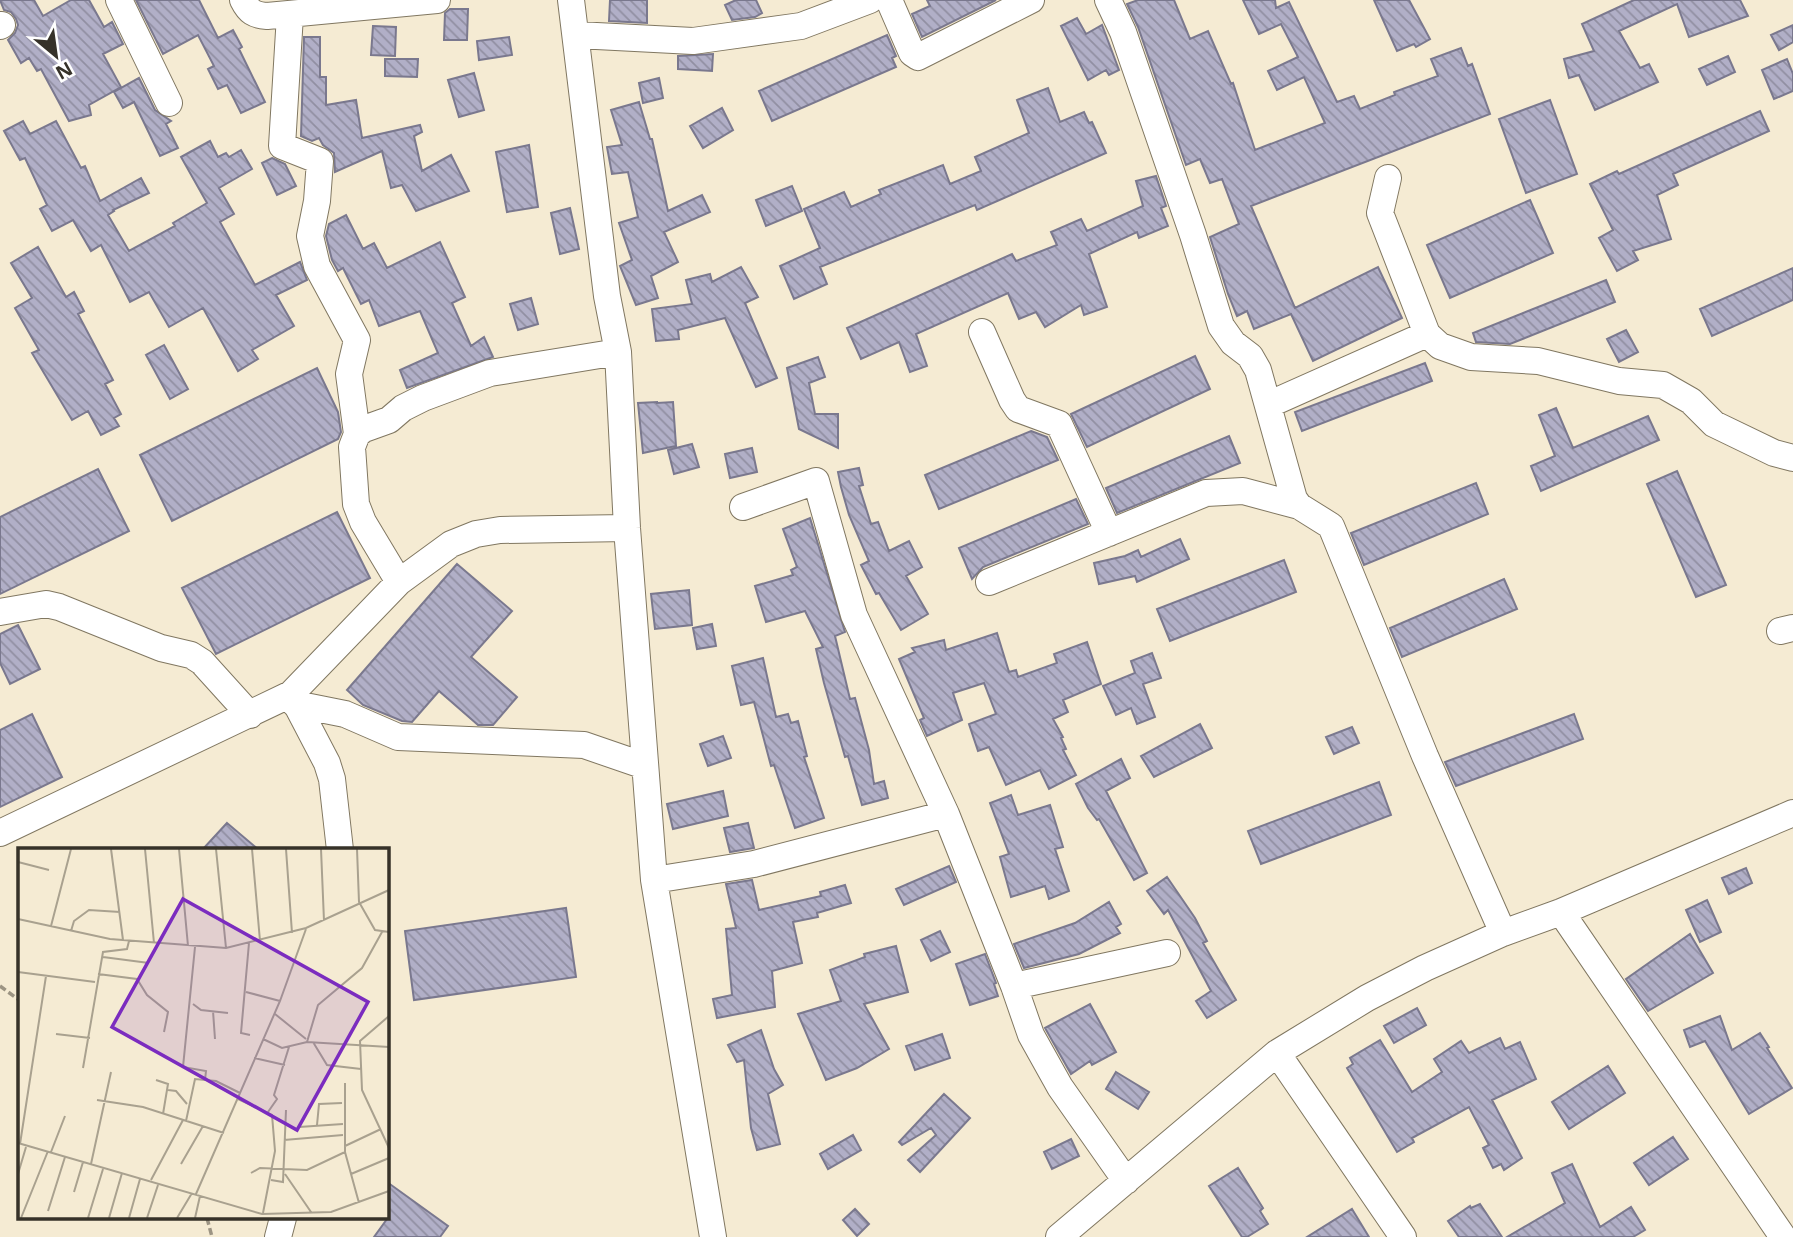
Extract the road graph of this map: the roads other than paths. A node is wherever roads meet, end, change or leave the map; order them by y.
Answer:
1 (119, 0) edge
2 (243, 0) edge
3 (437, 0) edge
4 (571, 0) edge
5 (870, 0) edge
6 (889, 0) edge
7 (1031, 0) edge
8 (1108, 0) edge
9 (290, 15) junction
10 (577, 35) junction
11 (169, 103) dead end
12 (1388, 178) dead end
13 (982, 332) dead end
14 (1427, 334) junction
15 (618, 352) junction
16 (1268, 405) junction
17 (357, 434) junction
18 (1793, 458) edge
19 (1299, 506) junction
20 (743, 507) dead end
21 (626, 528) junction
22 (1109, 533) junction
23 (399, 582) junction
24 (989, 582) dead end
25 (0, 612) edge
26 (293, 699) junction
27 (250, 715) junction
28 (645, 766) junction
29 (1793, 813) edge
30 (946, 814) junction
31 (0, 833) edge
32 (340, 848) edge
33 (654, 880) junction
34 (1560, 912) junction
35 (1503, 933) junction
36 (1167, 953) dead end
37 (1014, 986) junction
38 (1277, 1053) junction
39 (1126, 1181) junction
40 (282, 1220) edge
41 (278, 1237) edge
42 (713, 1237) edge
43 (1059, 1237) edge
44 (1403, 1237) edge
45 (1783, 1237) edge

1 - 11 street
2 - 9 street
3 - 9 street
4 - 10 street
5 - 10 street
6 - 7 street
8 - 16 street
9 - 17 street
10 - 15 street
12 - 14 street
13 - 22 street
14 - 16 street
14 - 18 street
15 - 17 street
15 - 21 street
16 - 19 street
17 - 23 street
19 - 22 street
19 - 35 street
20 - 30 street
21 - 23 street
21 - 28 street
22 - 24 street
23 - 26 street
25 - 27 street
26 - 27 street
26 - 28 street
26 - 32 street
27 - 31 street
28 - 33 street
29 - 34 street
30 - 33 street
30 - 37 street
33 - 42 street
34 - 35 street
34 - 45 street
35 - 38 street
36 - 37 street
37 - 39 street
38 - 39 street
38 - 44 street
39 - 43 street
40 - 41 street

